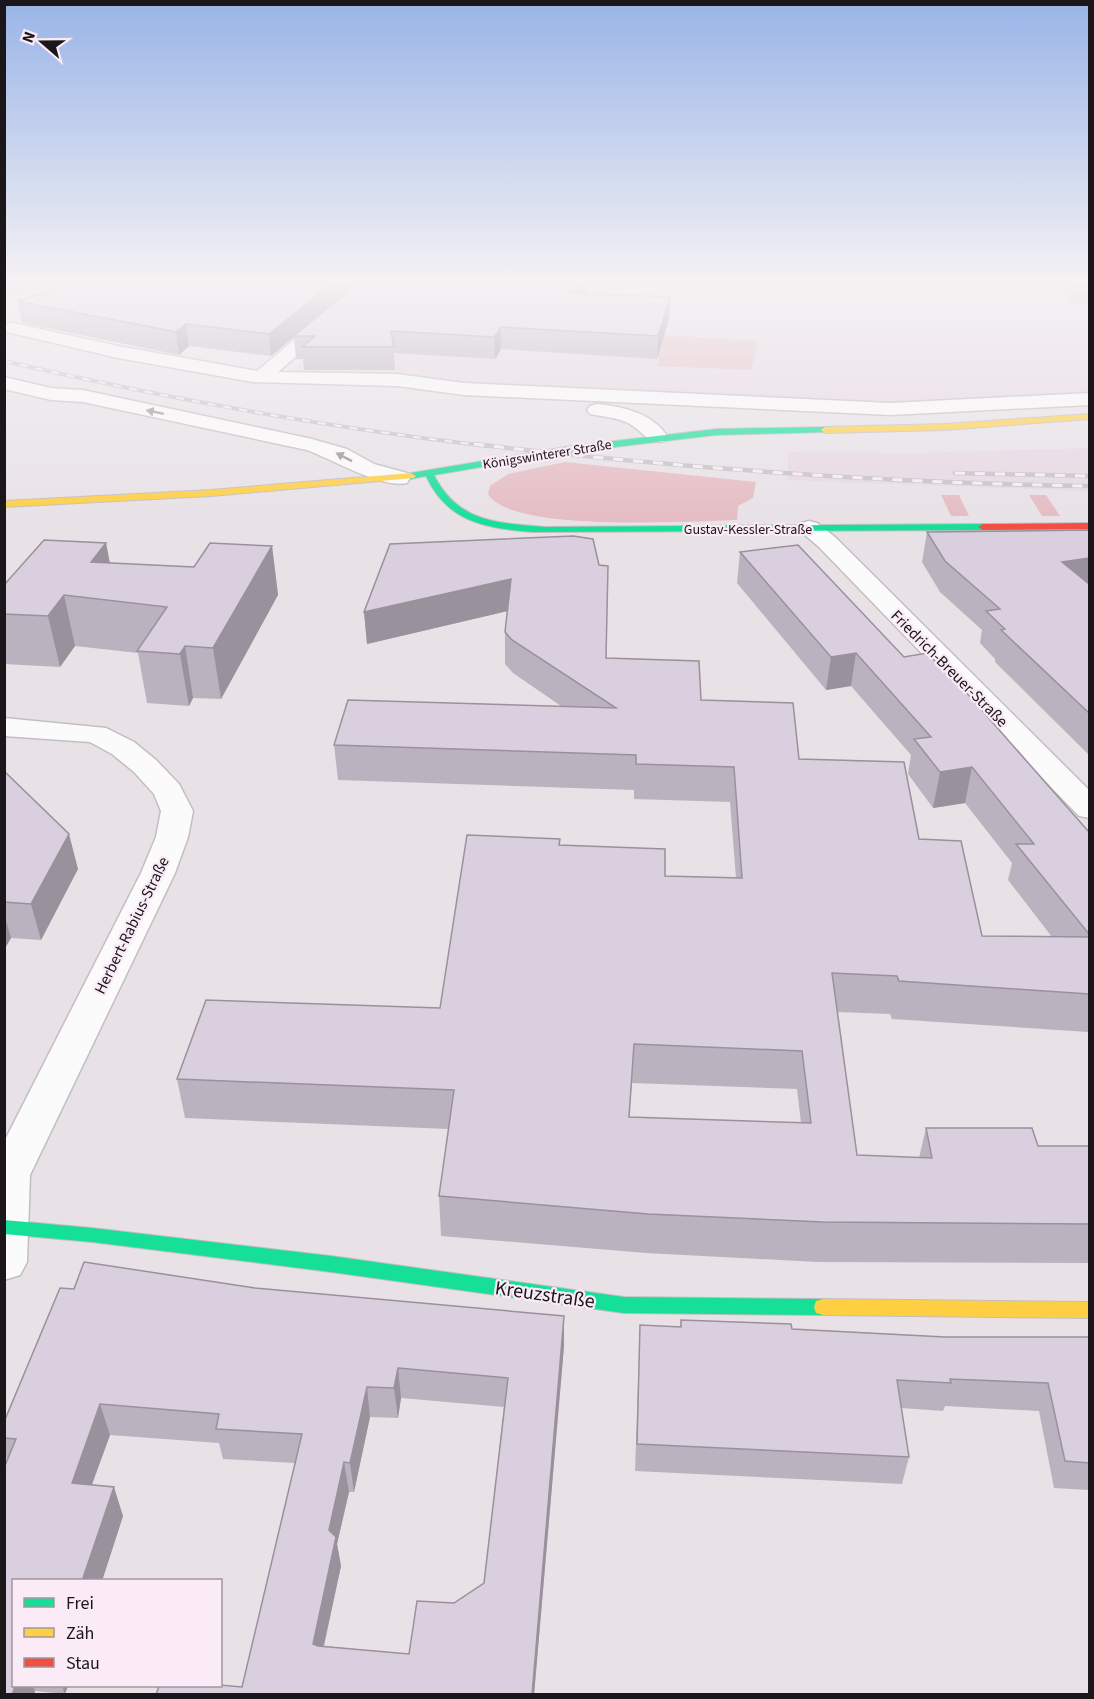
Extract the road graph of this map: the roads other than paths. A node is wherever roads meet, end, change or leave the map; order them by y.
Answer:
1 (183, 363) edge
2 (277, 363) edge
3 (261, 377) junction
4 (4, 383) edge
5 (1089, 399) edge
6 (1089, 416) edge
7 (658, 437) junction
8 (429, 473) junction
9 (399, 478) junction
10 (4, 504) edge
11 (1089, 526) edge
12 (810, 528) junction
13 (4, 727) edge
14 (1089, 809) edge
15 (5, 1238) edge
16 (1089, 1310) edge

1 - 3 street
2 - 3 street
3 - 5 street
3 - 7 street
9 -> 4 street
6 - 7 street, Königswinterer Straße
7 - 8 street, Königswinterer Straße
8 - 9 street, Königswinterer Straße
8 - 12 street, Gustav-Kessler-Straße
9 - 10 street, Königswinterer Straße
11 - 12 street, Gustav-Kessler-Straße
12 - 14 street, Friedrich-Breuer-Straße
13 - 15 street, Herbert-Rabius-Straße
15 - 16 street, Kreuzstraße

